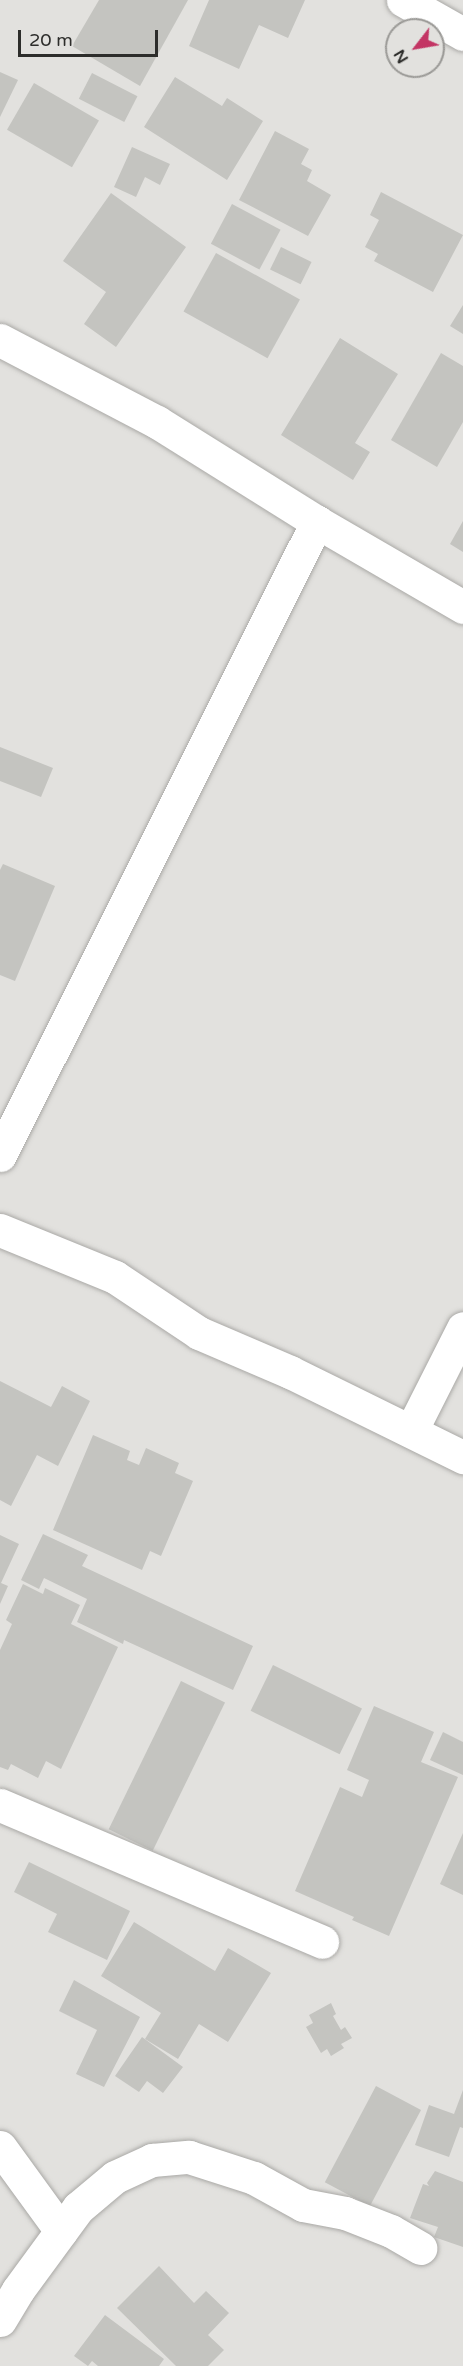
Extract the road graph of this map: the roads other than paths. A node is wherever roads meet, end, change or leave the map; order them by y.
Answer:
1 (403, 0) edge
2 (463, 34) edge
3 (0, 340) edge
4 (317, 522) junction
5 (463, 607) edge
6 (0, 1155) edge
7 (0, 1230) edge
8 (463, 1328) edge
9 (411, 1431) junction
10 (463, 1457) edge
11 (0, 1805) edge
12 (322, 1942) dead end
13 (0, 2147) edge
14 (61, 2231) junction
15 (422, 2248) dead end
16 (0, 2320) edge

1 - 2 street
3 - 4 street
4 - 5 street
4 - 6 street
7 - 9 street
8 - 9 street
9 - 10 street
11 - 12 street
13 - 14 street
14 - 15 street
14 - 16 street

